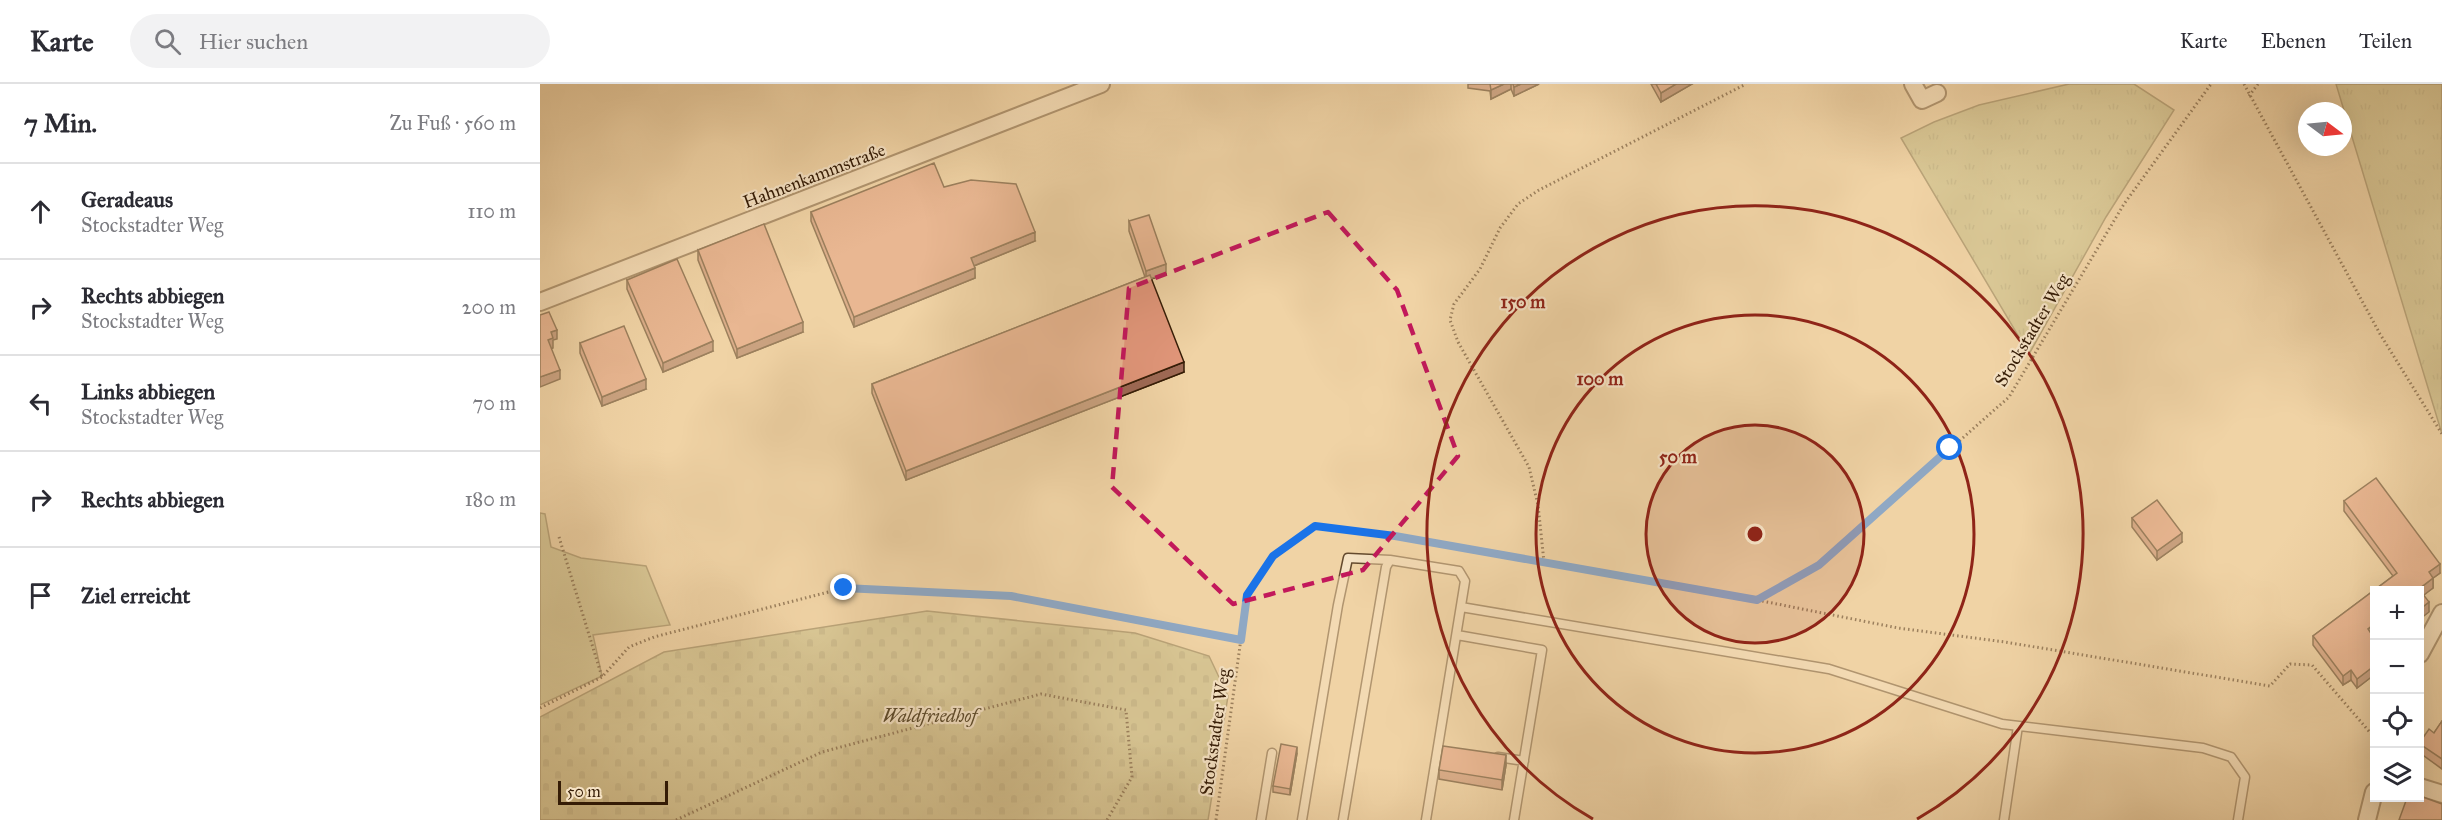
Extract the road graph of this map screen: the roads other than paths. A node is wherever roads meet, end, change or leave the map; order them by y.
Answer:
1 (1101, 84) edge
2 (1913, 84) edge
3 (1937, 93) dead end
4 (540, 302) edge
5 (1390, 560) junction
6 (1461, 607) junction
7 (2442, 613) edge
8 (1457, 635) junction
9 (2424, 647) edge
10 (2018, 726) junction
11 (1438, 748) junction
12 (1449, 750) edge
13 (1272, 753) dead end
14 (1492, 756) edge
15 (1524, 761) junction
16 (2424, 788) edge
17 (2442, 794) edge
18 (2372, 802) edge
19 (1261, 820) edge
20 (1302, 820) edge
21 (1343, 820) edge
22 (1426, 820) edge
23 (1514, 820) edge
24 (2004, 820) edge
25 (2238, 820) edge
26 (2367, 820) edge

1 - 4 street, Hahnenkammstraße
2 - 3 street
5 - 6 lane
5 - 20 lane
5 - 21 lane
6 - 8 lane
6 - 10 lane
7 - 9 street
8 - 11 lane
8 - 15 lane
10 - 24 lane
10 - 25 lane
11 - 12 lane
11 - 22 lane
13 - 19 lane
14 - 15 lane
15 - 23 lane
16 - 17 street
18 - 26 street

